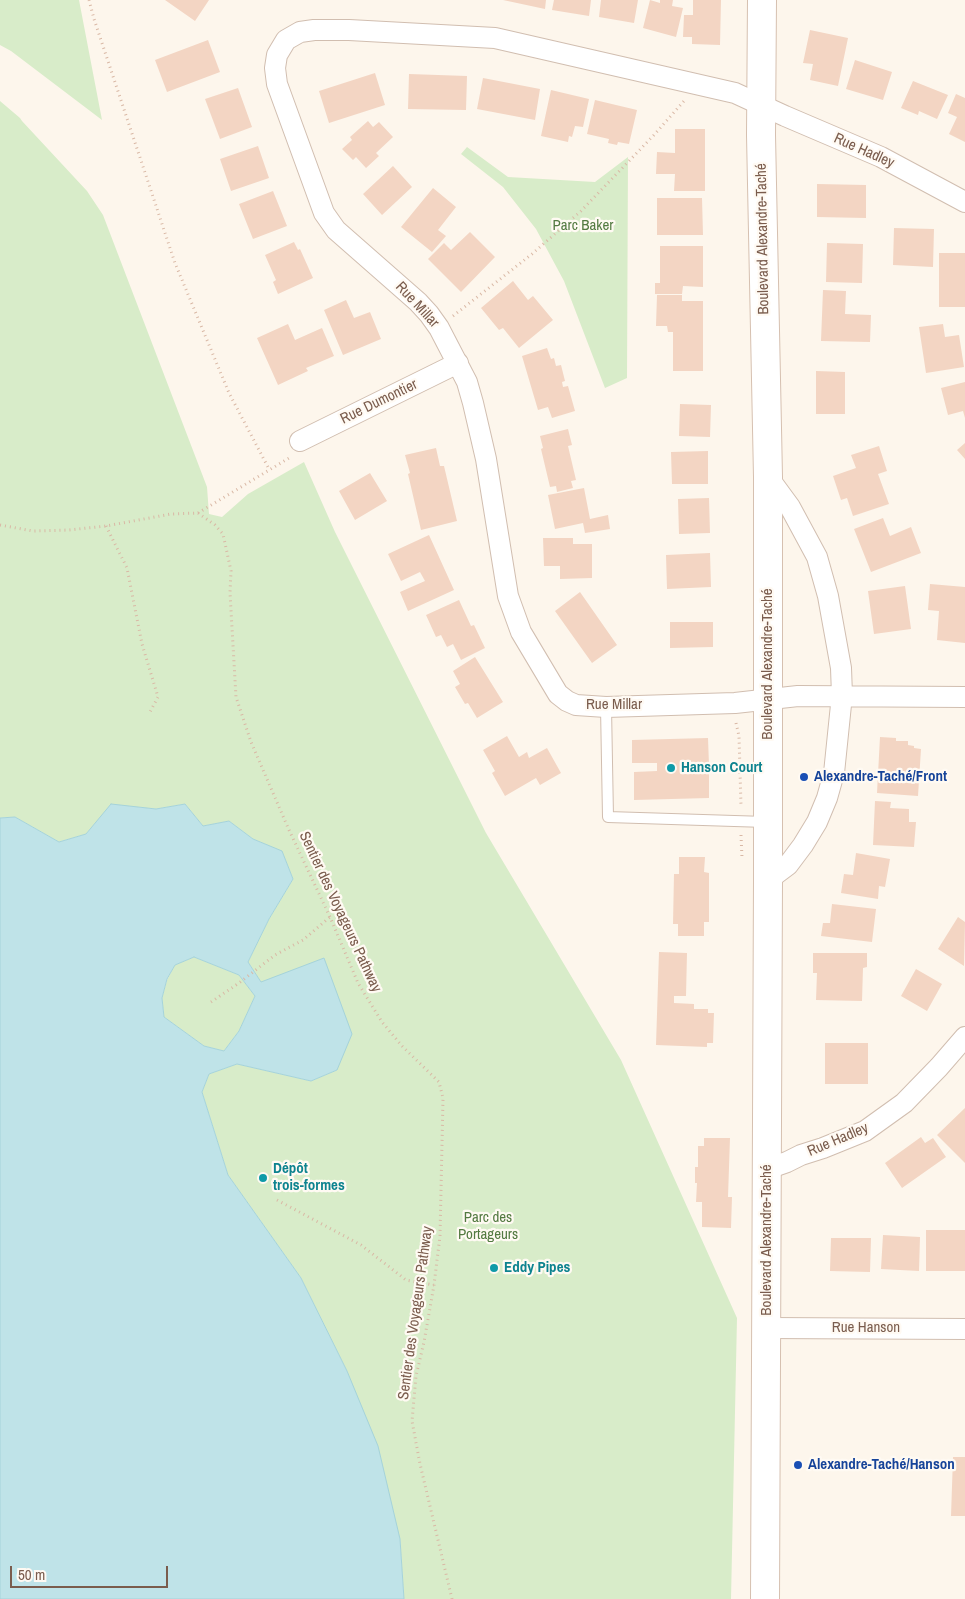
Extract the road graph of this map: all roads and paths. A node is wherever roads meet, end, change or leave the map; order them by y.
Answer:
1 (89, 0) edge
2 (762, 0) edge
3 (697, 85) junction
4 (761, 105) junction
5 (965, 202) edge
6 (439, 328) junction
7 (458, 363) junction
8 (300, 441) joint
9 (269, 469) junction
10 (768, 477) junction
11 (198, 513) junction
12 (0, 525) edge
13 (106, 526) junction
14 (842, 696) junction
15 (965, 697) edge
16 (768, 699) junction
17 (606, 707) junction
18 (150, 712) dead end
19 (768, 822) junction
20 (768, 880) junction
21 (330, 917) junction
22 (211, 1002) dead end
23 (965, 1037) edge
24 (767, 1169) junction
25 (277, 1200) dead end
26 (434, 1285) junction
27 (767, 1328) junction
28 (965, 1329) edge
29 (452, 1599) edge
30 (766, 1599) edge

1 - 9 path
2 - 4 main road, Boulevard Alexandre-Taché
3 - 4 street, Rue Millar
3 - 6 path
3 - 6 street, Rue Millar
4 - 5 street, Rue Hadley
4 - 10 main road, Boulevard Alexandre-Taché
6 - 7 street, Rue Millar
7 - 8 street, Rue Dumontier
7 - 17 street, Rue Millar
8 - 9 path
9 - 11 path
10 - 14 street
10 - 16 main road, Boulevard Alexandre-Taché
11 - 13 path
11 - 21 path, Sentier des Voyageurs Pathway
12 - 13 path
13 - 18 path
14 - 15 street, Rue Millar
14 - 16 street, Rue Millar
14 - 20 street
16 - 17 street, Rue Millar
16 - 19 main road, Boulevard Alexandre-Taché
17 - 19 lane
19 - 20 main road, Boulevard Alexandre-Taché
20 - 24 main road, Boulevard Alexandre-Taché
21 - 22 path
21 - 26 path, Sentier des Voyageurs Pathway
23 - 24 street, Rue Hadley
24 - 27 main road, Boulevard Alexandre-Taché
25 - 26 path
26 - 29 path, Sentier des Voyageurs Pathway
27 - 28 street, Rue Hanson
27 - 30 main road, Boulevard Alexandre-Taché

